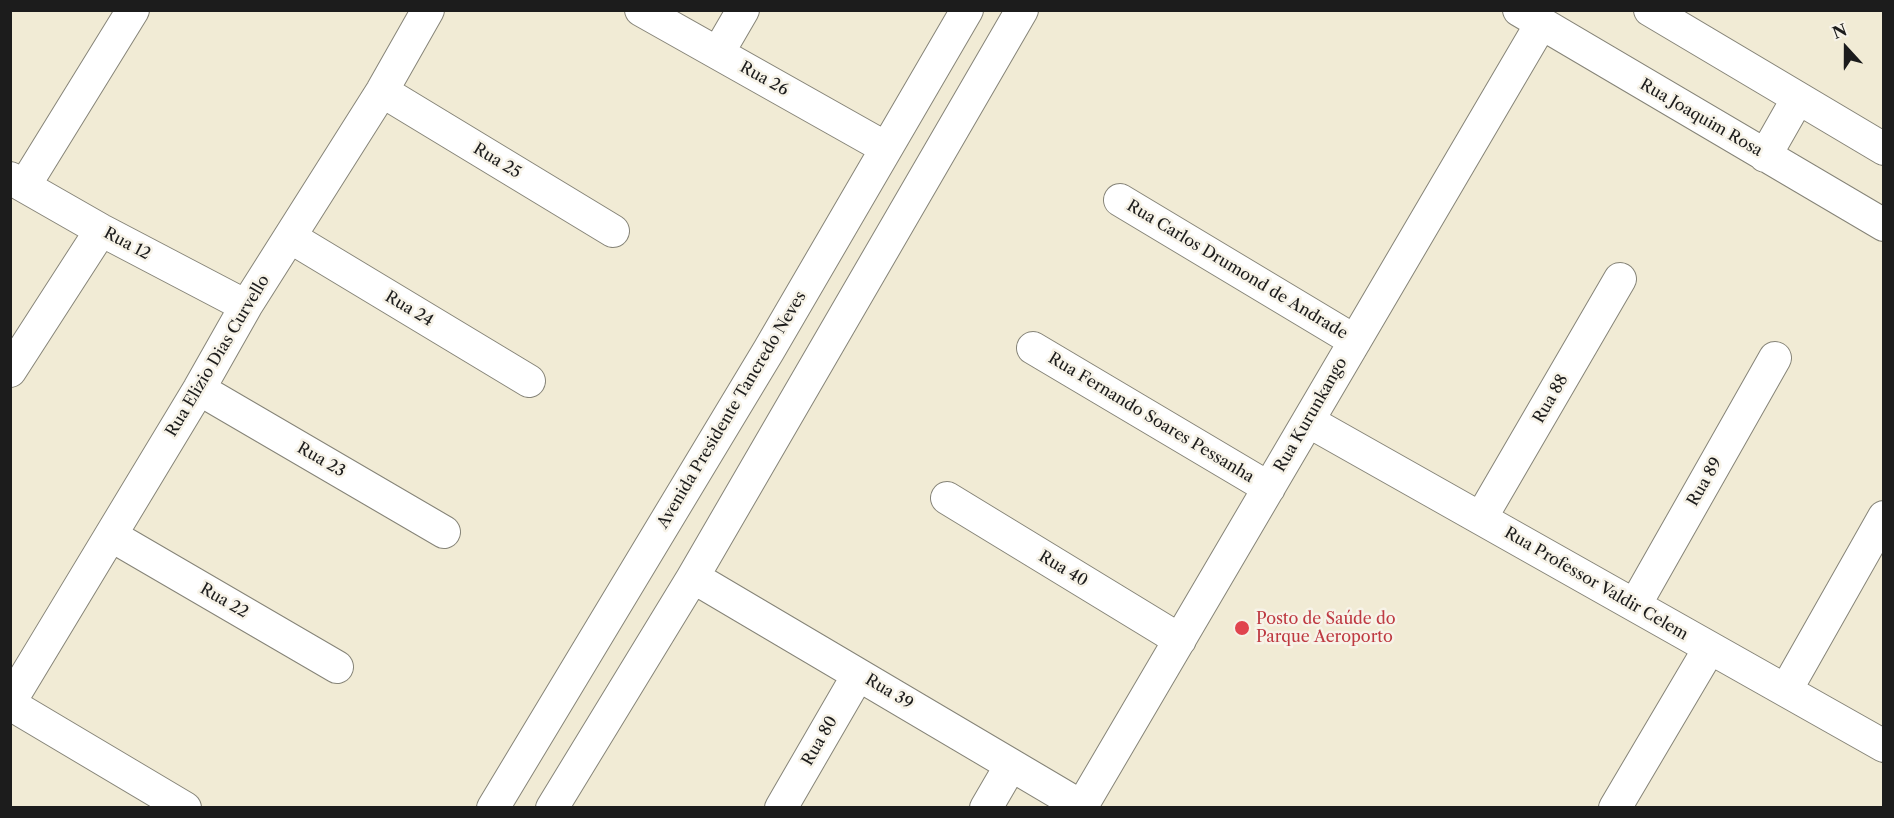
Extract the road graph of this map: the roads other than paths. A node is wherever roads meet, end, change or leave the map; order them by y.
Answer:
1 (428, 10) edge
2 (641, 10) edge
3 (743, 10) edge
4 (967, 10) edge
5 (1022, 10) edge
6 (1650, 10) edge
7 (124, 14) edge
8 (1530, 17) edge
9 (718, 53) junction
10 (382, 90) junction
11 (1798, 98) junction
12 (886, 148) junction
13 (1884, 149) edge
14 (1765, 156) junction
15 (18, 182) edge
16 (1120, 200) dead end
17 (1884, 225) edge
18 (101, 230) junction
19 (613, 231) dead end
20 (290, 237) junction
21 (1620, 279) dead end
22 (246, 306) junction
23 (1355, 341) junction
24 (1033, 348) dead end
25 (769, 350) junction
26 (1775, 358) dead end
27 (10, 371) edge
28 (812, 372) junction
29 (529, 381) dead end
30 (199, 389) junction
31 (1308, 421) junction
32 (1269, 488) junction
33 (947, 498) dead end
34 (1884, 517) edge
35 (1481, 518) junction
36 (444, 532) dead end
37 (112, 536) junction
38 (693, 577) junction
39 (1635, 605) junction
40 (1180, 640) junction
41 (1709, 649) junction
42 (337, 667) dead end
43 (858, 675) junction
44 (1786, 690) junction
45 (10, 703) edge
46 (1884, 746) edge
47 (1011, 765) junction
48 (185, 807) edge
49 (493, 807) edge
50 (552, 807) edge
51 (781, 807) edge
52 (986, 807) edge
53 (1083, 807) edge
54 (1615, 807) edge

1 - 10 street, Rua Elizio Dias Curvello
2 - 9 street, Rua 26
3 - 9 street
4 - 12 street, Avenida Presidente Tancredo Neves
5 - 28 street
6 - 11 street
7 - 15 street
8 - 14 street, Rua Joaquim Rosa
8 - 23 street, Rua Kurunkango
9 - 12 street, Rua 26
10 - 19 street, Rua 25
10 - 20 street, Rua Elizio Dias Curvello
11 - 13 street
11 - 14 street
12 - 25 street, Avenida Presidente Tancredo Neves
14 - 17 street, Rua Joaquim Rosa
15 - 18 street, Rua 12
16 - 23 street, Rua Carlos Drumond de Andrade
18 - 22 street, Rua 12
18 - 27 street
20 - 22 street, Rua Elizio Dias Curvello
20 - 29 street, Rua 24
21 - 35 street, Rua 88
22 - 30 street, Rua Elizio Dias Curvello
23 - 31 street, Rua Kurunkango
24 - 32 street, Rua Fernando Soares Pessanha
25 - 28 street
25 - 49 street, Avenida Presidente Tancredo Neves
26 - 39 street, Rua 89
28 - 38 street
30 - 36 street, Rua 23
30 - 37 street, Rua Elizio Dias Curvello
31 - 32 street, Rua Kurunkango
31 - 35 street, Rua Professor Valdir Celem
32 - 40 street, Rua Kurunkango
33 - 40 street, Rua 40
34 - 44 street
35 - 39 street, Rua Professor Valdir Celem
37 - 42 street, Rua 22
37 - 45 street, Rua Elizio Dias Curvello
38 - 43 street, Rua 39
38 - 50 street
39 - 41 street, Rua Professor Valdir Celem
40 - 53 street, Rua Kurunkango
41 - 44 street, Rua Professor Valdir Celem
41 - 54 street
43 - 47 street, Rua 39
43 - 51 street, Rua 80
44 - 46 street, Rua Professor Valdir Celem
45 - 48 street
47 - 52 street
47 - 53 street, Rua 39

